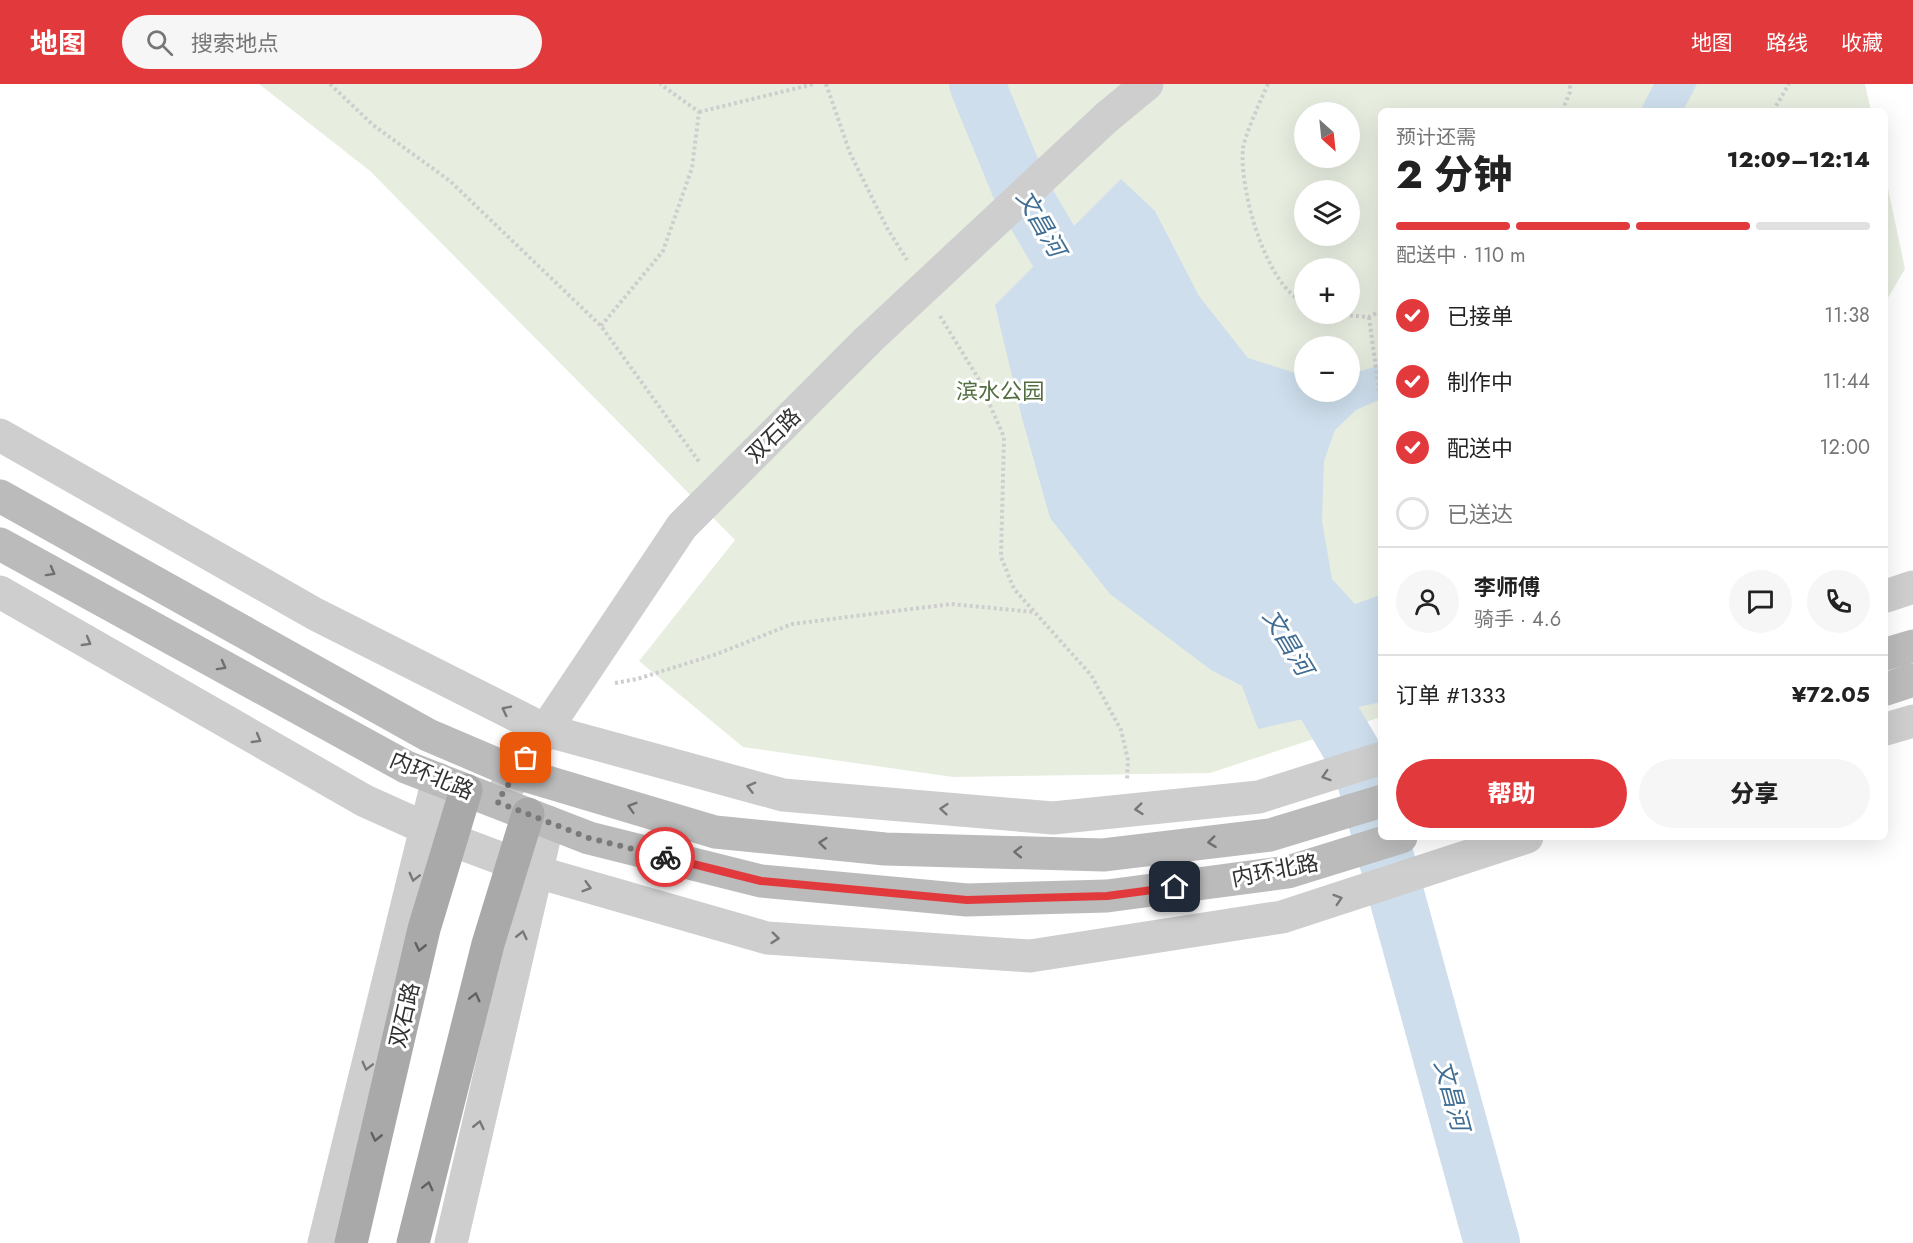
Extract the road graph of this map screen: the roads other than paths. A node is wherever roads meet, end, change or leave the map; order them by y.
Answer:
1 (1147, 84) edge
2 (0, 435) edge
3 (0, 496) edge
4 (0, 544) edge
5 (1913, 587) edge
6 (0, 592) edge
7 (1888, 595) edge
8 (1913, 680) edge
9 (1888, 688) edge
10 (1913, 721) edge
11 (1888, 728) edge
12 (545, 730) junction
13 (1378, 759) edge
14 (517, 773) junction
15 (452, 785) junction
16 (497, 802) junction
17 (1378, 802) edge
18 (538, 818) junction
19 (439, 834) junction
20 (1391, 840) edge
21 (1514, 841) edge
22 (525, 868) junction
23 (324, 1243) edge
24 (351, 1243) edge
25 (413, 1243) edge
26 (451, 1243) edge

1 - 12 street, 双石路, bridge
12 -> 2 street
3 - 14 main road, 内环北路
4 -> 15 main road, 内环北路
5 - 7 street
6 -> 19 street
8 - 9 main road
10 - 11 street
13 -> 12 street
12 - 14 street, 双石路
14 - 16 street, 双石路
17 -> 14 main road, 内环北路
15 - 16 main road, 内环北路
15 - 19 main road, 双石路
16 - 18 main road, 内环北路
18 - 20 main road, 内环北路
18 - 22 main road
19 - 22 street
19 -> 23 street
19 -> 24 main road, 双石路
22 -> 21 street
25 -> 22 main road
26 -> 22 street

